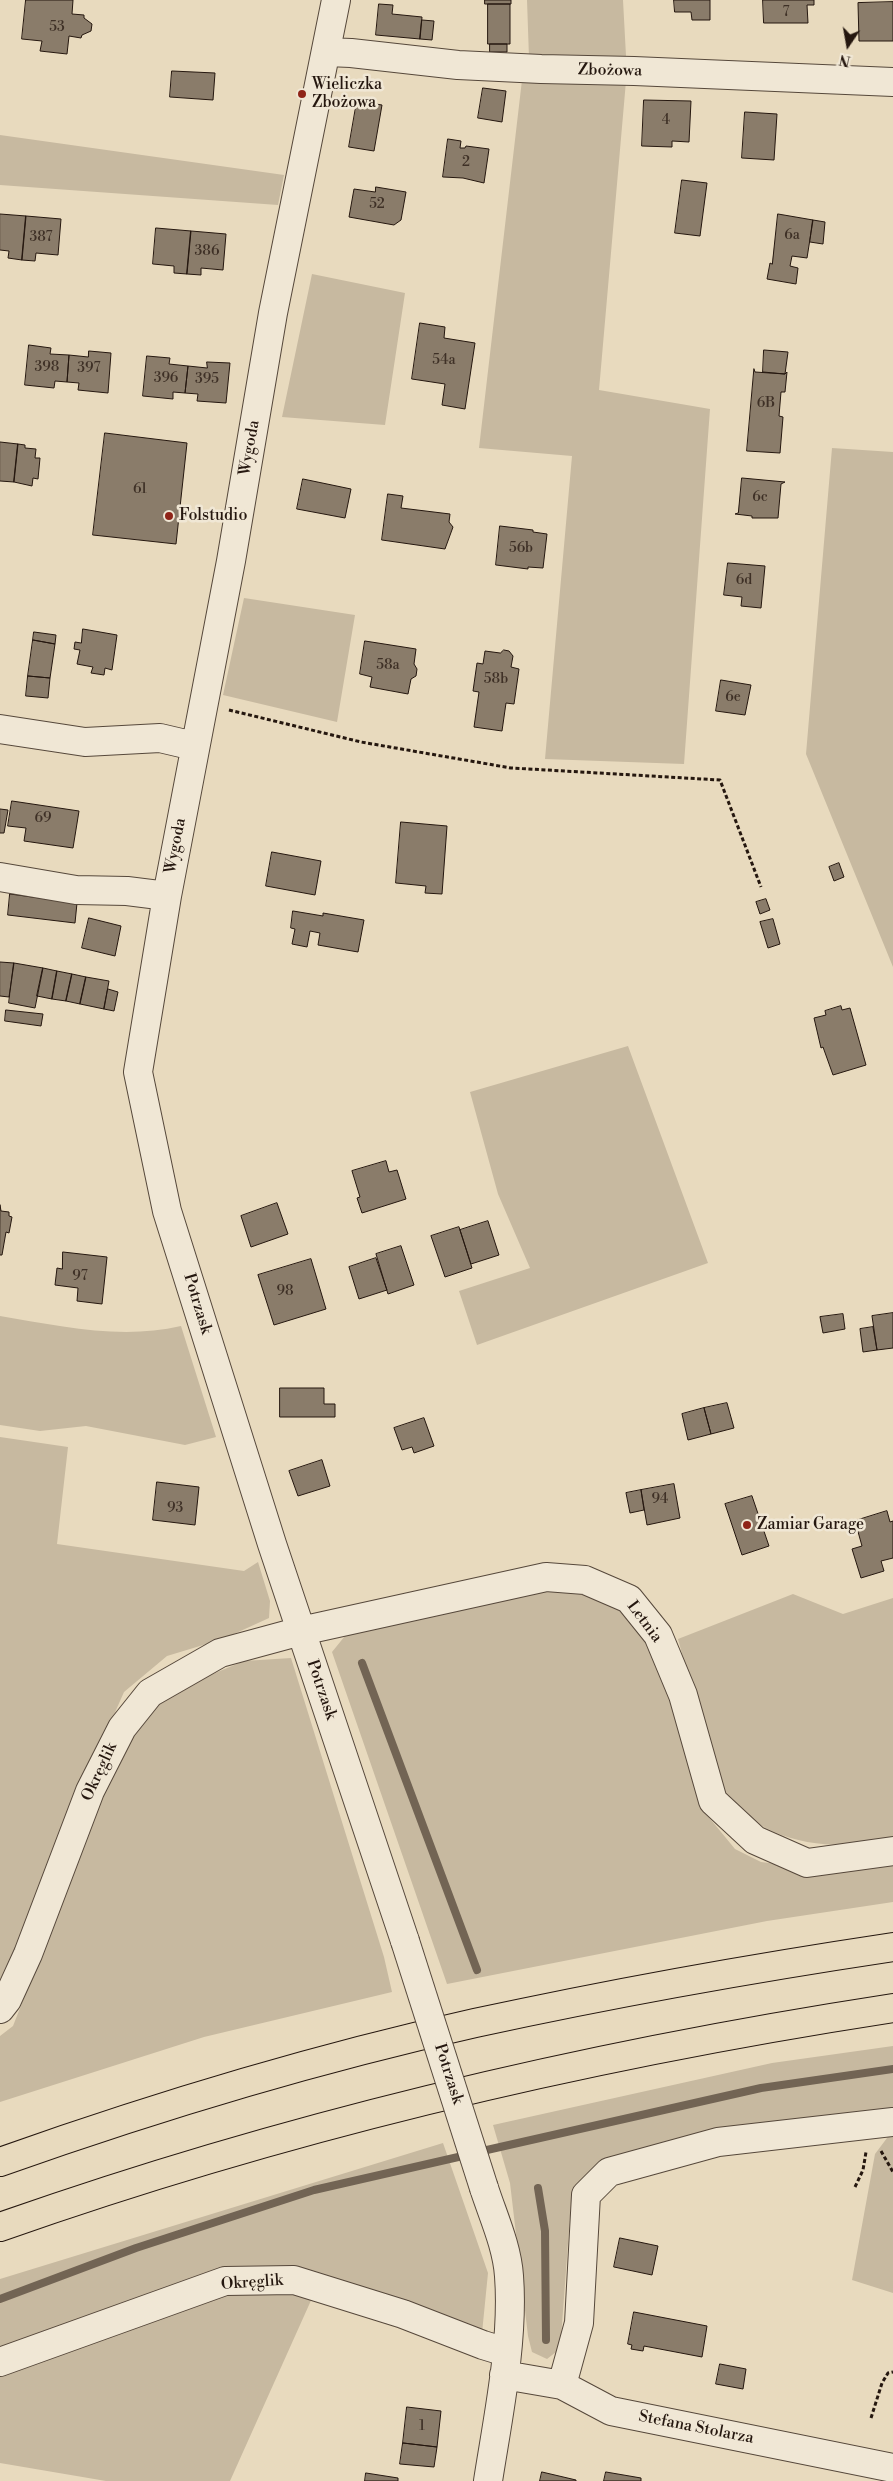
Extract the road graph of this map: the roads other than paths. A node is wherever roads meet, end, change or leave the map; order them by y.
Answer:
1 (336, 0) edge
2 (327, 52) junction
3 (893, 82) edge
4 (0, 729) edge
5 (194, 746) junction
6 (0, 877) edge
7 (167, 896) junction
8 (301, 1631) junction
9 (893, 1851) edge
10 (893, 1947) edge
11 (893, 2008) edge
12 (0, 2009) edge
13 (893, 2122) edge
14 (0, 2162) edge
15 (0, 2228) edge
16 (0, 2362) edge
17 (505, 2363) junction
18 (562, 2385) junction
19 (893, 2468) edge
20 (488, 2481) edge

1 - 2 street, Wygoda
2 - 3 street, Zbożowa
2 - 5 street, Wygoda
4 - 5 street
5 - 7 street, Wygoda
6 - 7 street
7 - 8 street, Potrzask
8 - 9 street, Letnia
8 - 12 street, Okręglik
8 - 17 street, Potrzask, bridge
10 - 14 highway
11 - 15 highway
13 - 18 street
16 - 17 street, Okręglik
17 - 18 street, Stefana Stolarza
17 - 20 street, Potrzask
18 - 19 street, Stefana Stolarza

